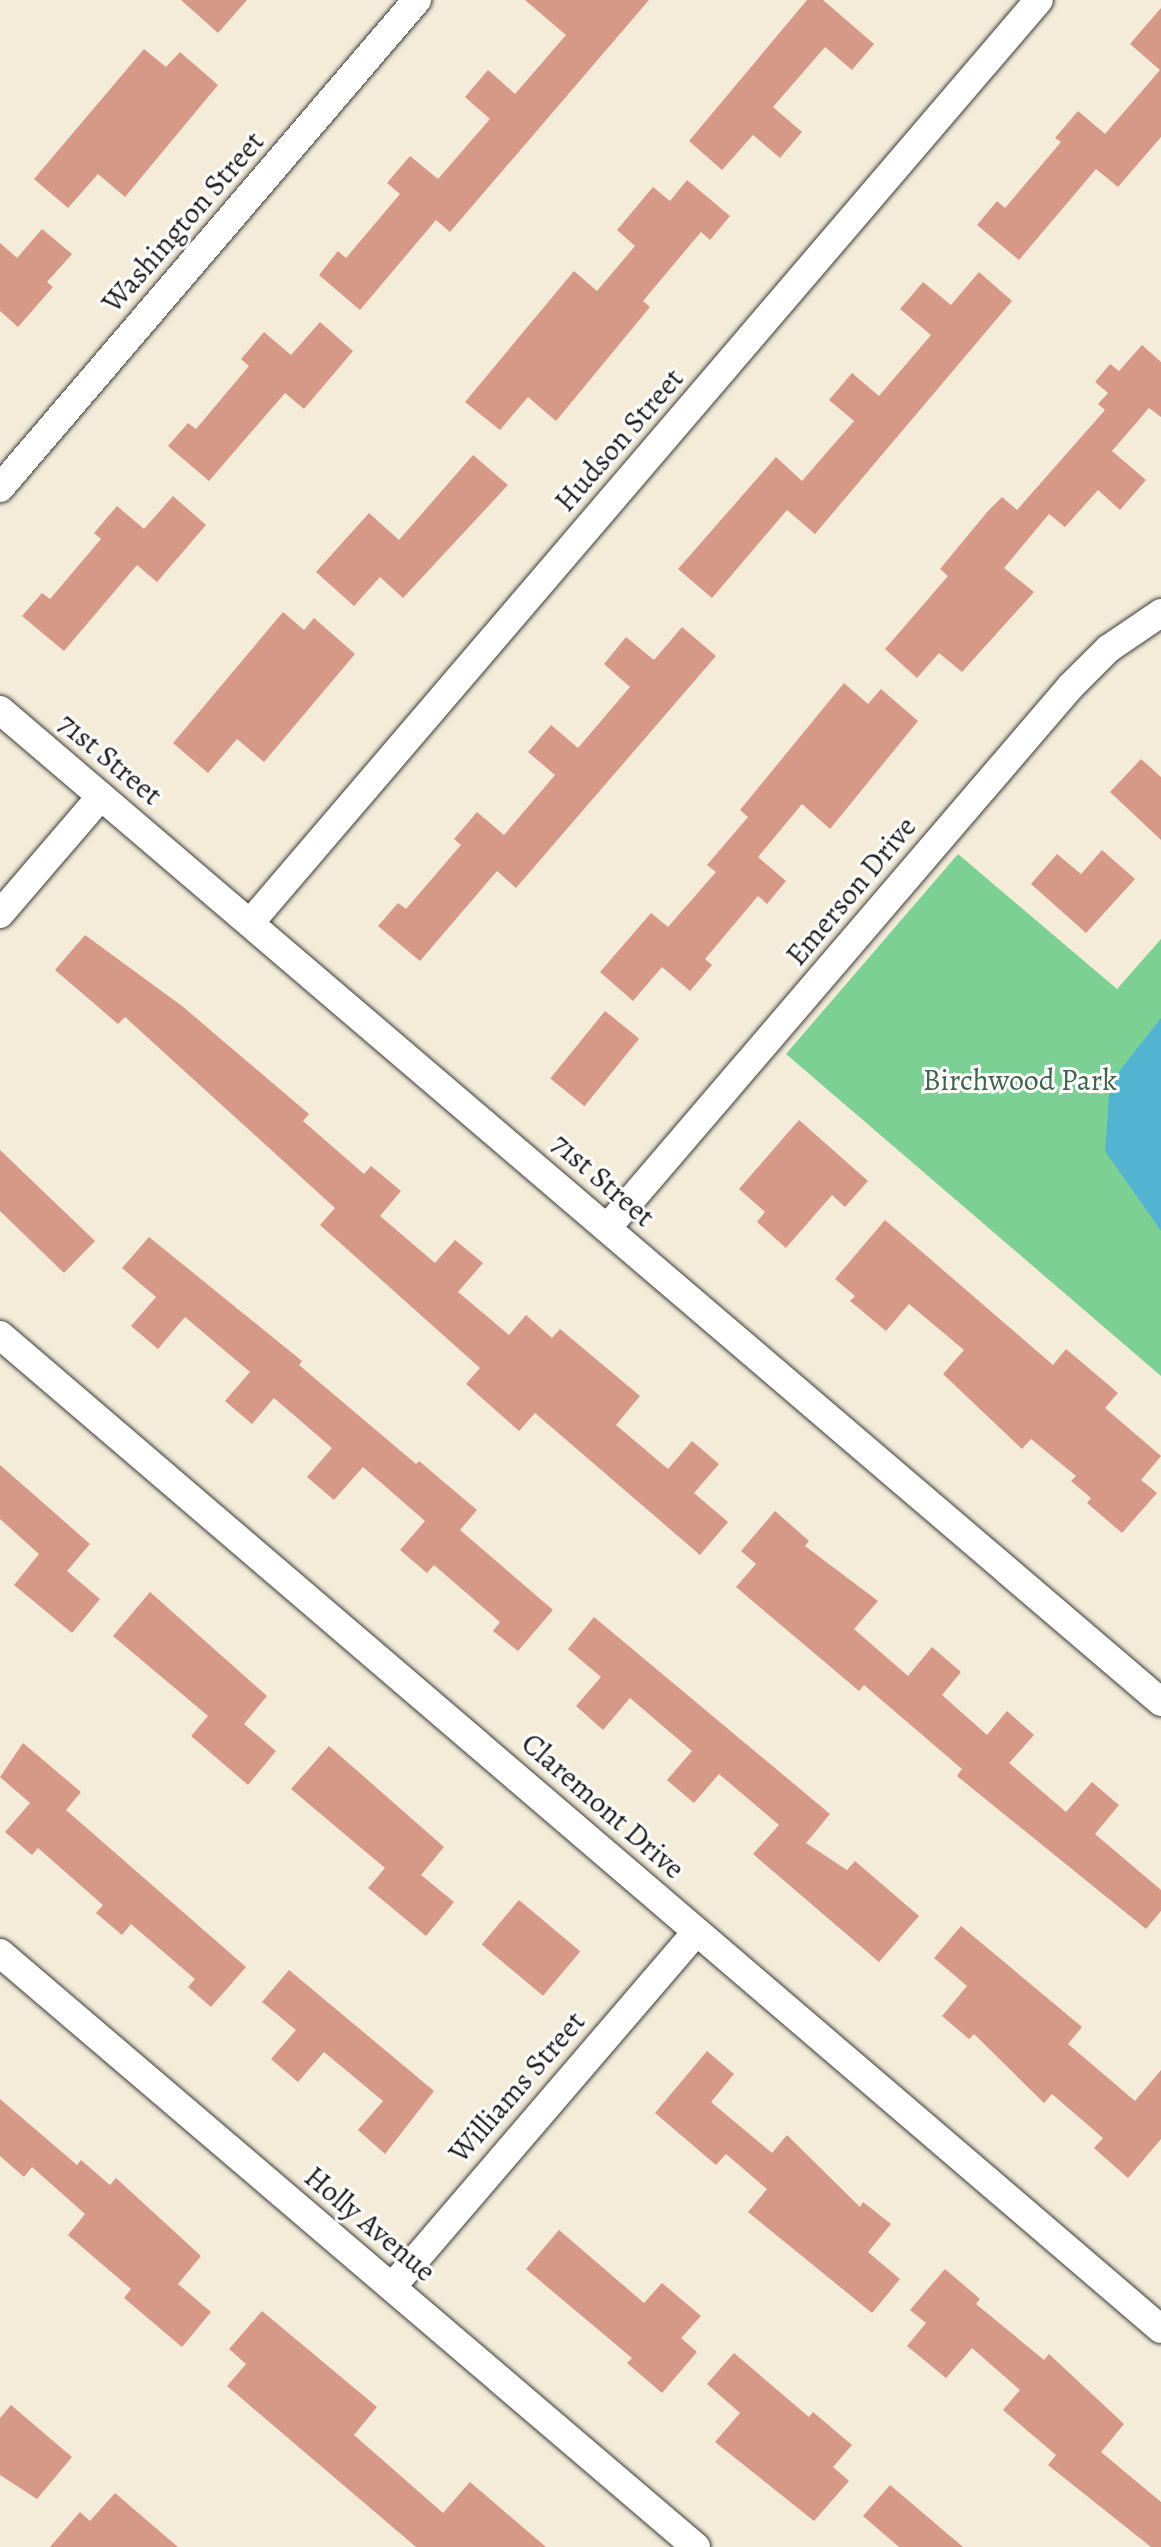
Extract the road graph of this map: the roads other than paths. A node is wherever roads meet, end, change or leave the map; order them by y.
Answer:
1 (417, 0) edge
2 (1039, 0) edge
3 (0, 488) edge
4 (1161, 613) edge
5 (0, 710) edge
6 (101, 796) junction
7 (0, 914) edge
8 (250, 923) junction
9 (607, 1228) junction
10 (0, 1335) edge
11 (1161, 1702) edge
12 (696, 1932) junction
13 (0, 1953) edge
14 (392, 2287) junction
15 (1161, 2329) edge
16 (696, 2547) edge

1 - 3 street, Washington Street
2 - 8 street, Hudson Street
4 - 9 street, Emerson Drive
5 - 6 street, 71st Street
6 - 7 street
6 - 8 street, 71st Street
8 - 9 street, 71st Street
9 - 11 street, 71st Street
10 - 12 street, Claremont Drive
12 - 14 street, Williams Street
12 - 15 street, Claremont Drive
13 - 14 street, Holly Avenue
14 - 16 street, Holly Avenue

